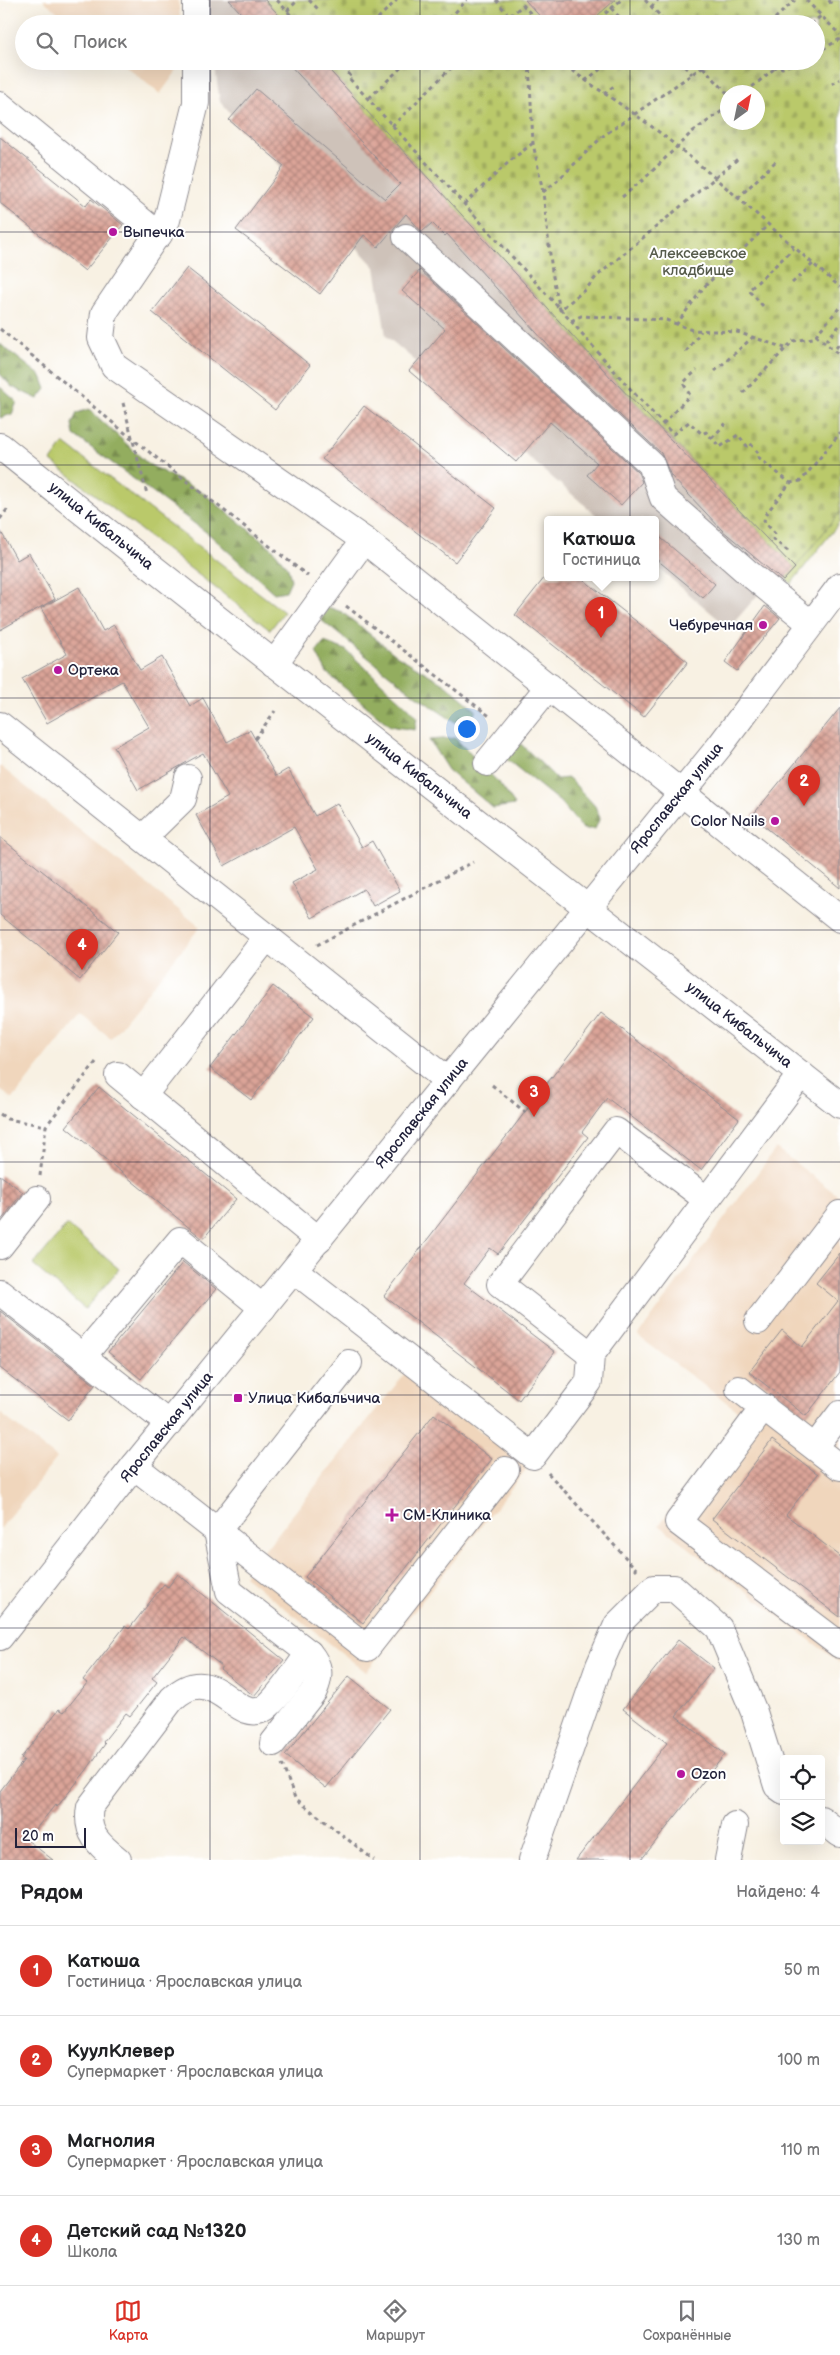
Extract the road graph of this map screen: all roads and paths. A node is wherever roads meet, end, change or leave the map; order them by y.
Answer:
1 (196, 0) edge
2 (277, 0) edge
3 (298, 0) edge
4 (309, 0) edge
5 (398, 0) edge
6 (467, 0) edge
7 (496, 0) edge
8 (620, 0) edge
9 (645, 0) edge
10 (658, 0) edge
11 (795, 0) edge
12 (806, 0) edge
13 (651, 6) junction
14 (611, 8) junction
15 (318, 9) dead end
16 (287, 11) junction
17 (508, 14) joint
18 (196, 15) edge
19 (291, 15) edge
20 (382, 15) edge
21 (453, 15) edge
22 (532, 15) edge
23 (603, 15) edge
24 (617, 15) edge
25 (659, 15) edge
26 (779, 15) edge
27 (820, 15) edge
28 (825, 20) edge
29 (840, 37) edge
30 (825, 47) edge
31 (196, 70) edge
32 (346, 70) edge
33 (399, 70) edge
34 (449, 70) edge
35 (529, 70) edge
36 (571, 70) edge
37 (600, 70) edge
38 (688, 70) edge
39 (698, 70) edge
40 (706, 70) edge
41 (773, 70) edge
42 (692, 74) junction
43 (840, 79) edge
44 (586, 82) junction
45 (832, 84) dead end
46 (720, 85) edge
47 (754, 85) edge
48 (614, 86) dead end
49 (604, 94) junction
50 (369, 98) junction
51 (0, 105) edge
52 (720, 113) edge
53 (632, 114) junction
54 (392, 126) junction
55 (533, 143) junction
56 (676, 148) junction
57 (740, 157) dead end
58 (777, 160) dead end
59 (714, 179) junction
60 (543, 192) junction
61 (622, 197) dead end
62 (738, 198) junction
63 (464, 204) junction
64 (769, 224) junction
65 (159, 235) junction
66 (406, 237) dead end
67 (794, 248) junction
68 (813, 264) junction
69 (792, 283) dead end
70 (840, 287) edge
71 (763, 306) dead end
72 (840, 307) edge
73 (560, 310) junction
74 (570, 321) junction
75 (676, 325) junction
76 (840, 325) edge
77 (0, 329) edge
78 (702, 330) junction
79 (816, 335) junction
80 (753, 338) junction
81 (826, 341) dead end
82 (840, 343) edge
83 (785, 348) junction
84 (836, 348) dead end
85 (686, 352) dead end
86 (839, 355) edge
87 (114, 366) junction
88 (697, 370) dead end
89 (715, 372) dead end
90 (743, 393) dead end
91 (728, 421) dead end
92 (663, 424) junction
93 (840, 433) edge
94 (130, 437) junction
95 (712, 438) junction
96 (0, 446) edge
97 (790, 483) junction
98 (147, 494) dead end
99 (9, 507) dead end
100 (0, 519) edge
101 (364, 540) junction
102 (788, 551) dead end
103 (840, 586) edge
104 (327, 591) junction
105 (810, 623) junction
106 (274, 664) junction
107 (549, 686) junction
108 (275, 711) dead end
109 (0, 725) edge
110 (511, 733) junction
111 (255, 739) dead end
112 (487, 763) dead end
113 (188, 778) dead end
114 (682, 793) junction
115 (143, 838) junction
116 (473, 862) dead end
117 (589, 907) junction
118 (840, 919) edge
119 (268, 937) junction
120 (294, 958) junction
121 (801, 1074) junction
122 (118, 1076) joint
123 (448, 1081) junction
124 (492, 1085) dead end
125 (143, 1096) junction
126 (840, 1105) edge
127 (525, 1112) dead end
128 (0, 1114) edge
129 (46, 1126) junction
130 (37, 1198) joint
131 (706, 1199) junction
132 (840, 1214) edge
133 (319, 1240) junction
134 (0, 1246) edge
135 (294, 1270) junction
136 (0, 1292) edge
137 (264, 1308) junction
138 (758, 1321) dead end
139 (592, 1355) junction
140 (83, 1356) junction
141 (349, 1363) dead end
142 (739, 1389) dead end
143 (764, 1407) junction
144 (840, 1414) edge
145 (169, 1424) junction
146 (815, 1447) junction
147 (533, 1456) junction
148 (134, 1466) junction
149 (840, 1467) edge
150 (506, 1470) dead end
151 (217, 1530) junction
152 (654, 1588) junction
153 (0, 1637) edge
154 (840, 1645) edge
155 (309, 1653) junction
156 (273, 1743) joint
157 (780, 1788) edge
158 (825, 1822) edge
159 (735, 1825) dead end
160 (840, 1834) edge
161 (118, 1860) edge
162 (374, 1860) edge
163 (532, 1860) edge
164 (728, 1860) edge

1 - 18 street
2 - 16 path
3 - 16 path
4 - 15 path
5 - 20 path
6 - 21 path
7 - 17 path
8 - 14 path
9 - 13 path
10 - 13 path
11 - 26 path
12 - 27 path
13 - 25 path
14 - 23 path
14 - 24 path
16 - 19 path
17 - 22 path
28 - 29 path
29 - 30 path
31 - 65 street
32 - 50 path
33 - 50 path
34 - 54 path
35 - 55 path
36 - 44 path
37 - 44 path
38 - 42 path
39 - 42 path
40 - 46 path
41 - 47 path
42 - 53 path
43 - 45 path
44 - 49 path
48 - 49 path
49 - 53 path
50 - 54 path
51 - 65 street
52 - 56 path
53 - 56 path
53 - 60 path
54 - 63 path
55 - 60 path
55 - 63 path
56 - 59 path
56 - 61 path
57 - 59 path
58 - 62 path
59 - 62 path
59 - 73 path
60 - 73 path
62 - 64 path
63 - 73 path
64 - 67 path
64 - 75 path
65 - 87 street
66 - 105 street
67 - 68 path
67 - 71 path
68 - 69 path
68 - 70 path
72 - 79 path
73 - 74 path
74 - 75 path
74 - 92 path
75 - 78 path
76 - 81 path
77 - 94 path
78 - 80 path
78 - 85 path
79 - 83 path
79 - 86 path
80 - 83 path
80 - 89 path
82 - 84 path
83 - 90 path
87 - 94 path
87 - 101 street
88 - 92 path
91 - 95 path
92 - 95 path
93 - 97 path
94 - 98 path
94 - 104 path
95 - 97 path
96 - 106 street, улица Кибальчича
97 - 102 path
99 - 100 path
101 - 104 street
101 - 107 street
103 - 105 street, Ярославская улица
104 - 106 street
104 - 110 path
105 - 114 street, Ярославская улица
106 - 117 street, улица Кибальчича
107 - 110 street
107 - 114 street
108 - 111 path
109 - 115 street
110 - 112 street
113 - 115 street
114 - 117 street, Ярославская улица
114 - 118 street
115 - 119 street
116 - 120 path
117 - 121 street, улица Кибальчича
117 - 123 street, Ярославская улица
119 - 120 street
119 - 125 street
120 - 123 street
121 - 126 street, улица Кибальчича
121 - 131 street
122 - 125 street
122 - 129 path
123 - 133 street, Ярославская улица
124 - 127 path
125 - 133 street
128 - 129 path
129 - 130 path
130 - 134 street
131 - 139 street
131 - 139 street
132 - 138 street
133 - 135 street, Ярославская улица
135 - 137 street, Ярославская улица
135 - 147 street
136 - 140 street
137 - 140 street
137 - 145 street, Ярославская улица
139 - 147 street
140 - 145 street
141 - 151 street
142 - 143 street
143 - 146 street
143 - 154 street
144 - 146 street
145 - 148 street, Ярославская улица
146 - 149 street
147 - 152 path
148 - 151 street
148 - 153 street, Ярославская улица
150 - 151 street
151 - 155 street
152 - 157 street
152 - 163 street
155 - 156 street
155 - 161 street
156 - 162 path
158 - 160 street
159 - 164 street

